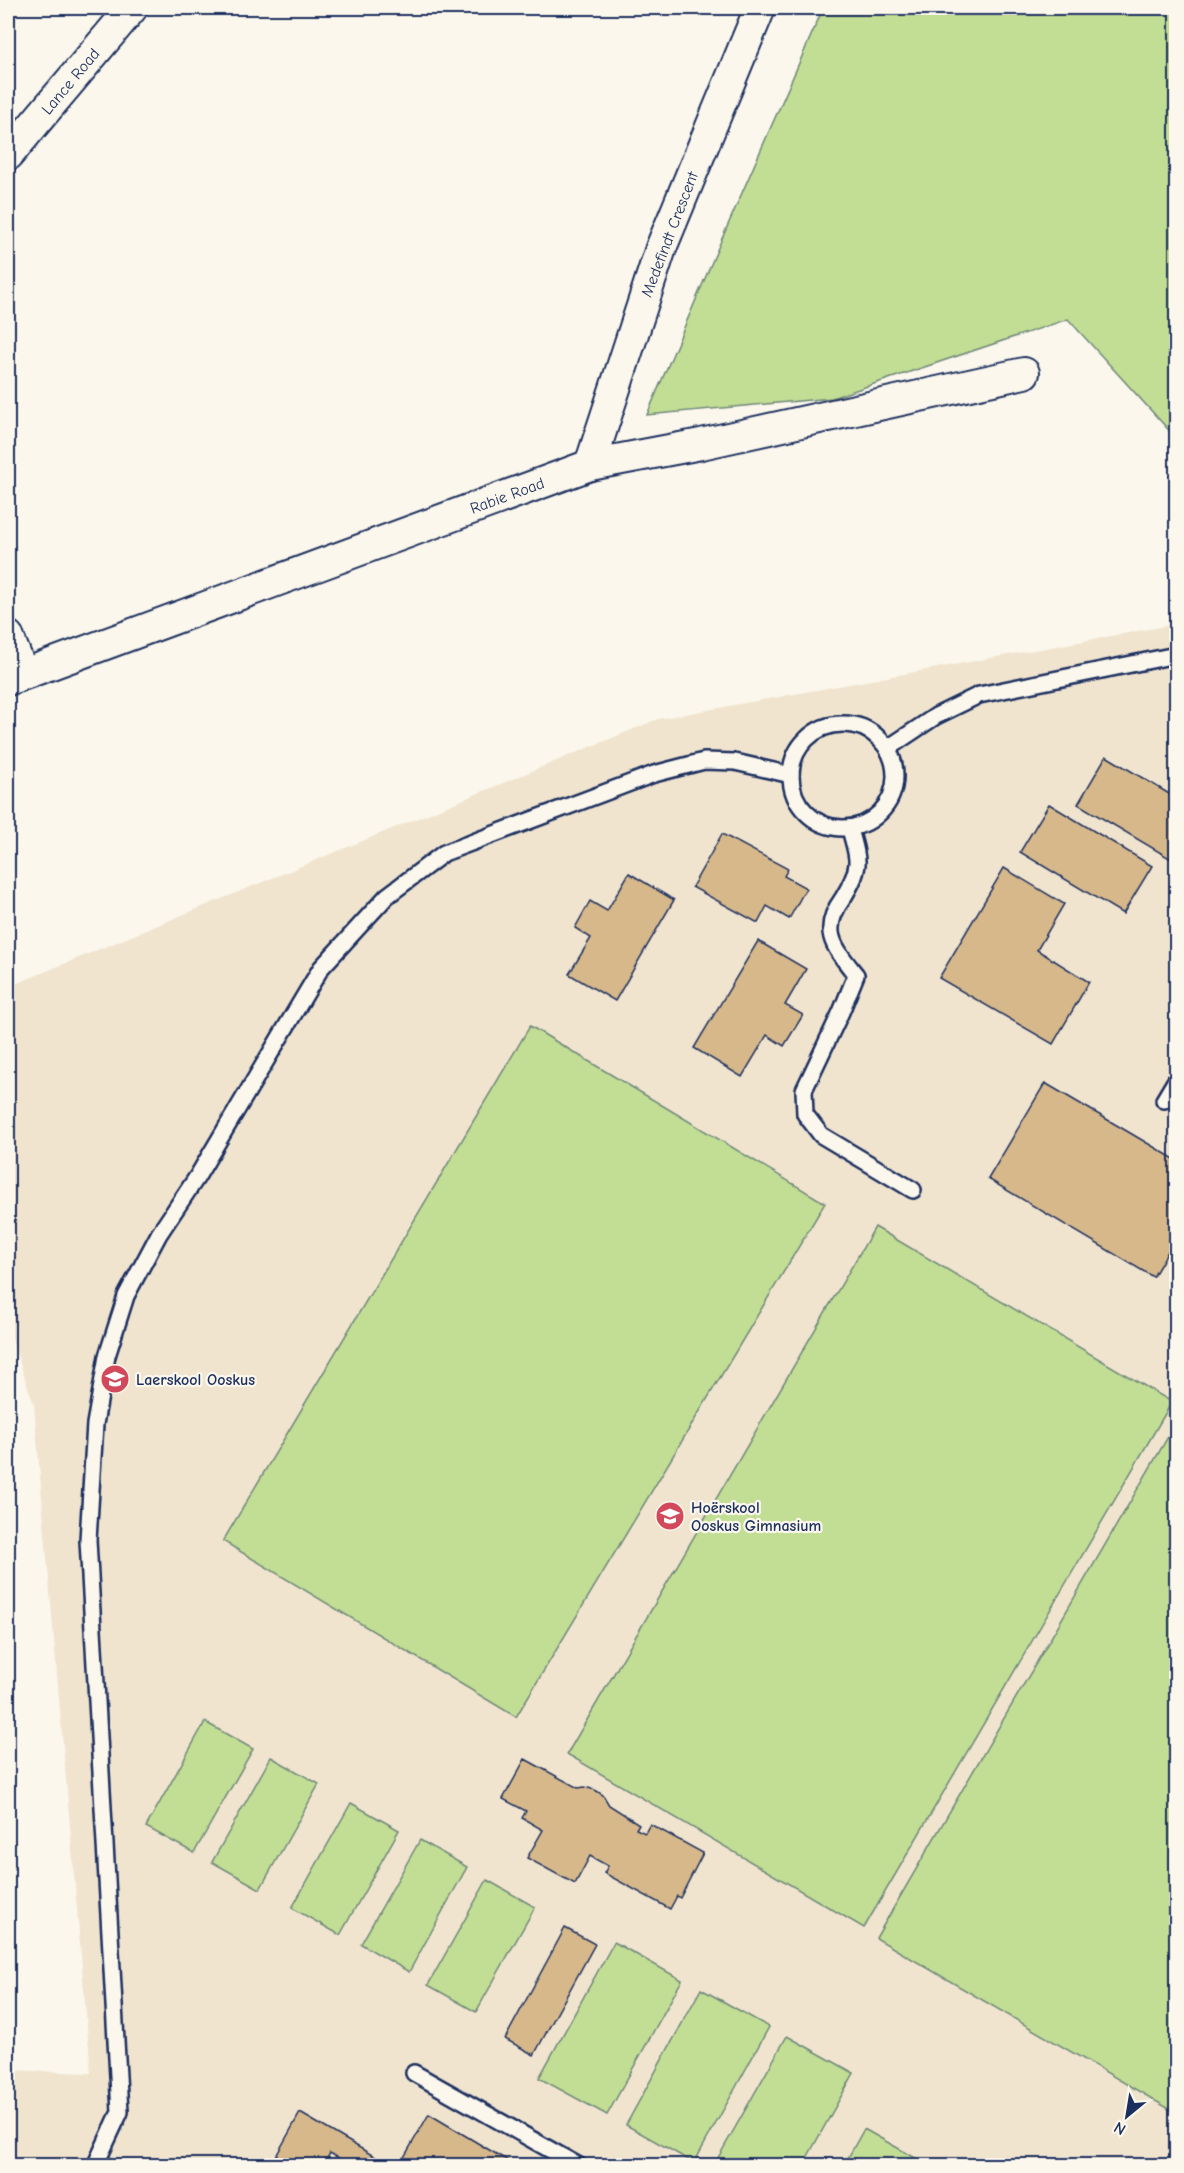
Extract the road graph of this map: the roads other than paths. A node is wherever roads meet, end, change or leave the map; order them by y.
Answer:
1 (132, 8) edge
2 (760, 8) edge
3 (8, 155) edge
4 (1024, 373) dead end
5 (590, 465) junction
6 (8, 636) edge
7 (1176, 655) edge
8 (15, 677) edge
9 (888, 748) junction
10 (791, 775) junction
11 (850, 828) junction
12 (1176, 1080) edge
13 (1164, 1100) dead end
14 (913, 1190) dead end
15 (414, 2073) dead end
16 (95, 2166) edge
17 (579, 2166) edge

1 - 3 street, Lance Road
2 - 5 street, Medefindt Crescent
4 - 5 street, Rabie Road
5 - 8 street, Rabie Road
6 - 8 street
7 - 9 lane
9 - 10 lane
9 - 11 lane
10 - 11 lane
10 - 16 lane
11 - 14 lane
12 - 13 lane
15 - 17 lane

